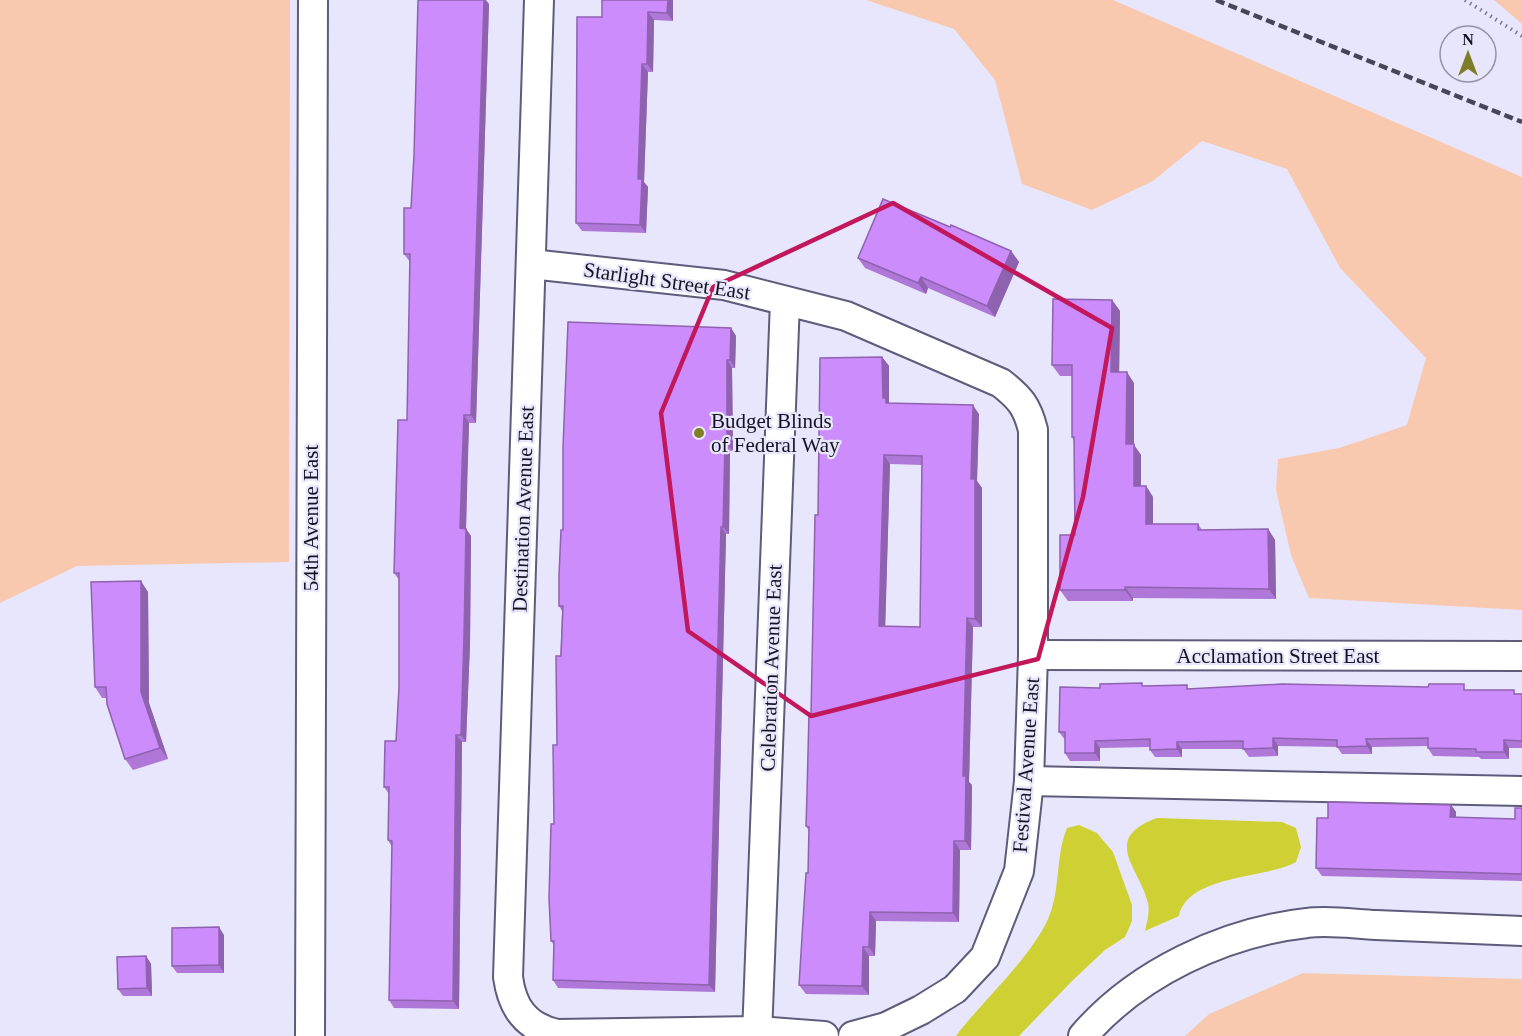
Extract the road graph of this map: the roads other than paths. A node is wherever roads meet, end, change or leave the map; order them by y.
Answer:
1 (313, 0) edge
2 (539, 0) edge
3 (531, 264) junction
4 (785, 301) junction
5 (1028, 410) joint
6 (1033, 656) junction
7 (1522, 656) edge
8 (1029, 781) junction
9 (1522, 791) edge
10 (1522, 931) edge
11 (757, 1034) edge
12 (310, 1036) edge
13 (824, 1036) edge
14 (853, 1036) edge
15 (1083, 1036) edge

1 - 12 street, 54th Avenue East
2 - 3 street, Destination Avenue East
3 - 4 street, Starlight Street East
3 - 11 street, Destination Avenue East
4 - 5 street, Starlight Street East
4 - 11 street, Celebration Avenue East
5 - 6 street, Festival Avenue East
6 - 7 street, Acclamation Street East
6 - 8 street, Festival Avenue East
8 - 9 street
8 - 14 street, Festival Avenue East
10 - 15 street
11 - 13 street

